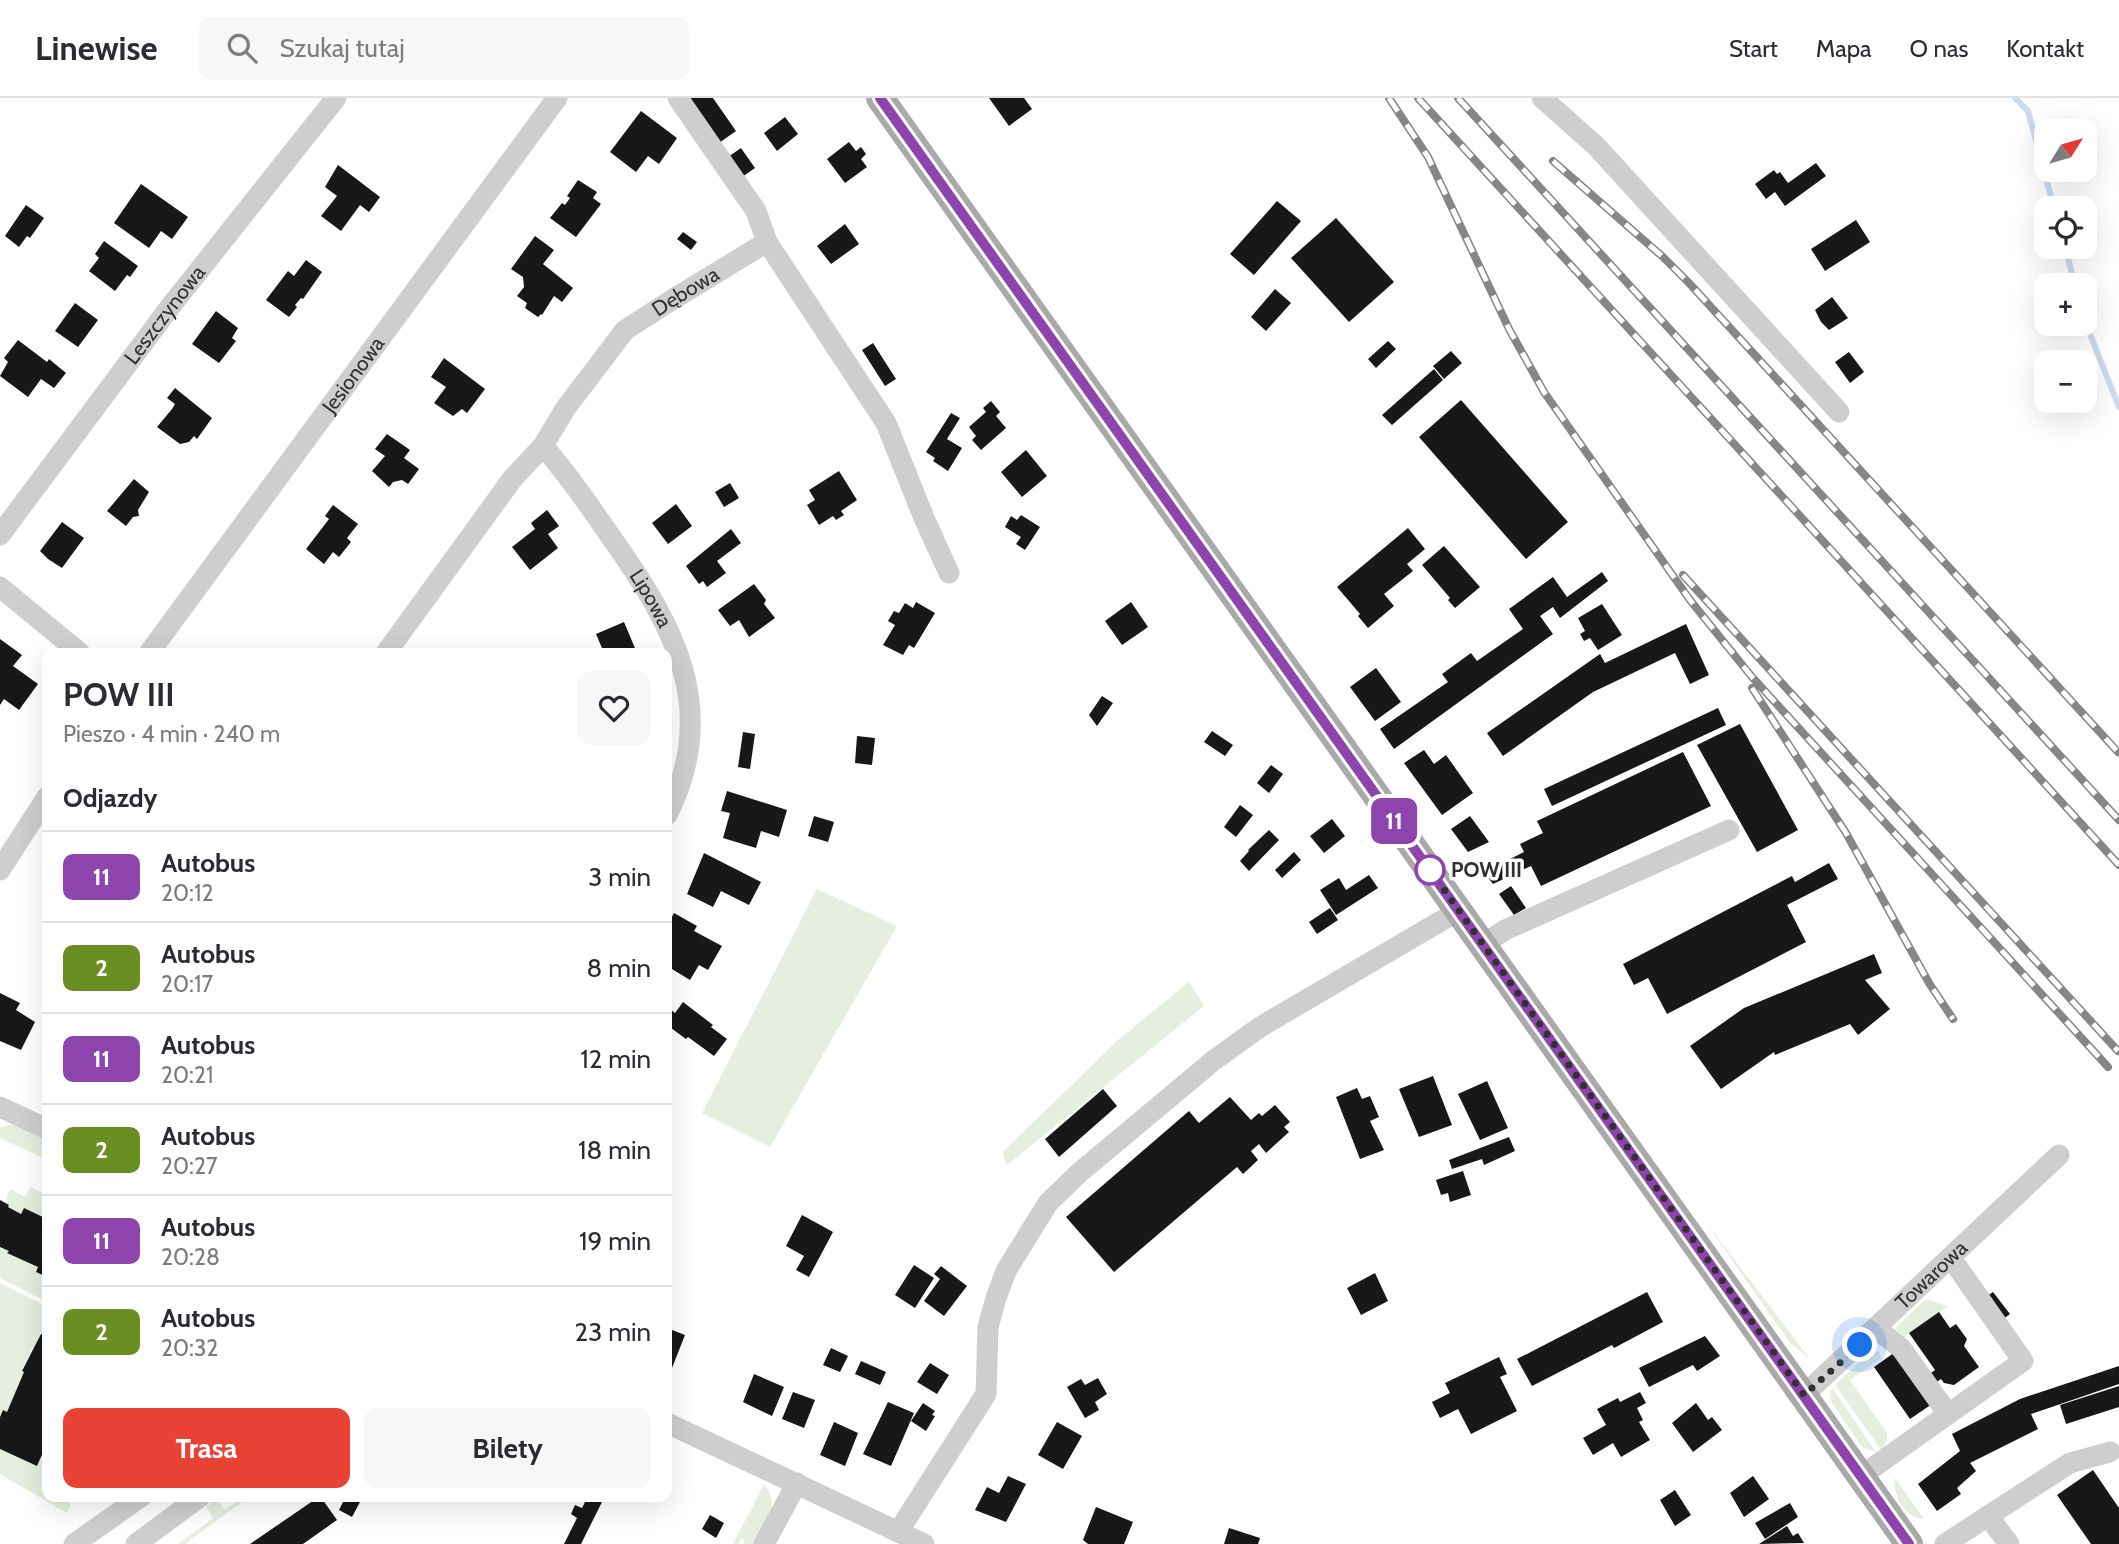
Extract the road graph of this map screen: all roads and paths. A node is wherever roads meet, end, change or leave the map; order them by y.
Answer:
1 (336, 98) edge
2 (557, 98) edge
3 (678, 98) edge
4 (880, 98) edge
5 (1542, 98) edge
6 (767, 242) junction
7 (1839, 412) dead end
8 (543, 446) junction
9 (0, 535) edge
10 (949, 573) dead end
11 (0, 587) edge
12 (74, 648) edge
13 (153, 648) edge
14 (390, 648) edge
15 (672, 800) edge
16 (42, 805) edge
17 (1729, 830) dead end
18 (0, 870) edge
19 (1458, 911) junction
20 (1482, 945) junction
21 (0, 1107) edge
22 (42, 1127) edge
23 (2059, 1155) dead end
24 (1951, 1258) junction
25 (1876, 1329) junction
26 (1804, 1395) junction
27 (1948, 1414) junction
28 (672, 1425) edge
29 (2110, 1452) dead end
30 (1861, 1476) junction
31 (797, 1483) junction
32 (134, 1502) edge
33 (193, 1502) edge
34 (1988, 1516) junction
35 (898, 1532) junction
36 (74, 1544) edge
37 (136, 1544) edge
38 (764, 1544) edge
39 (924, 1544) edge
40 (1909, 1544) edge
41 (1945, 1544) edge
42 (2009, 1544) edge

1 - 9 street, Leszczynowa
2 - 13 street, Jesionowa
3 - 6 street
4 - 19 main road
5 - 7 street
6 - 8 street, Dębowa
6 - 10 street
8 - 14 street, Dębowa
8 - 15 street, Lipowa
11 - 12 street
16 - 18 street
17 - 20 street
19 - 20 main road
19 - 35 street
20 - 26 main road
21 - 22 street
23 - 24 street, Towarowa
24 - 25 street, Towarowa
24 - 27 street
25 - 26 street, Towarowa
25 - 27 street
26 - 30 main road
27 - 30 street
28 - 31 street
29 - 34 street
30 - 40 main road
31 - 35 street
31 - 38 street
32 - 36 street
33 - 37 street
34 - 41 street
34 - 42 street
35 - 39 street

